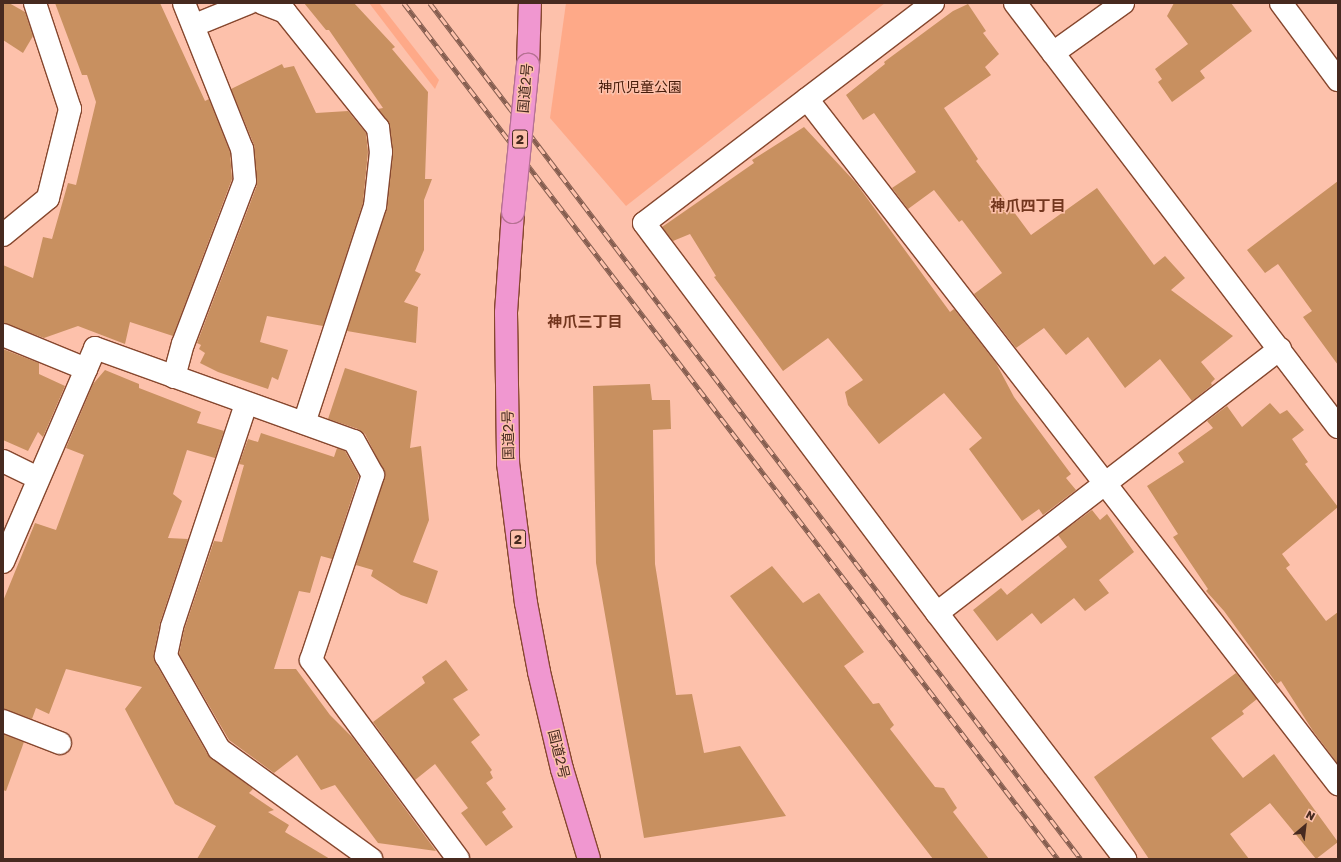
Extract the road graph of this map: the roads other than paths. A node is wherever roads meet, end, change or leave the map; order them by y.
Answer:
1 (35, 3) edge
2 (184, 3) edge
3 (249, 3) edge
4 (262, 3) edge
5 (530, 3) edge
6 (933, 3) edge
7 (1015, 3) edge
8 (1124, 3) edge
9 (1280, 3) edge
10 (195, 26) junction
11 (1053, 53) junction
12 (1338, 80) edge
13 (807, 98) junction
14 (3, 235) edge
15 (3, 335) edge
16 (1280, 349) junction
17 (86, 369) junction
18 (174, 377) junction
19 (246, 404) junction
20 (1334, 413) edge
21 (304, 423) junction
22 (3, 461) edge
23 (38, 478) junction
24 (1107, 484) junction
25 (3, 562) edge
26 (937, 613) junction
27 (3, 720) edge
28 (60, 743) dead end
29 (1338, 784) edge
30 (371, 859) edge
31 (458, 859) edge
32 (589, 859) edge
33 (1124, 859) edge

1 - 14 street
2 - 10 street
3 - 10 street
4 - 21 street
5 - 32 highway, 国道2号 / 2, bridge
6 - 13 street
7 - 11 street
8 - 11 street
9 - 12 street
10 - 18 street
11 - 16 street
13 - 24 street
13 - 26 street
15 - 17 street
16 - 20 street
16 - 24 street
17 - 18 street
17 - 23 street
18 - 19 street
19 - 21 street
19 - 30 street
21 - 31 street
22 - 23 street
23 - 25 street
24 - 26 street
24 - 29 street
26 - 33 street
27 - 28 street

